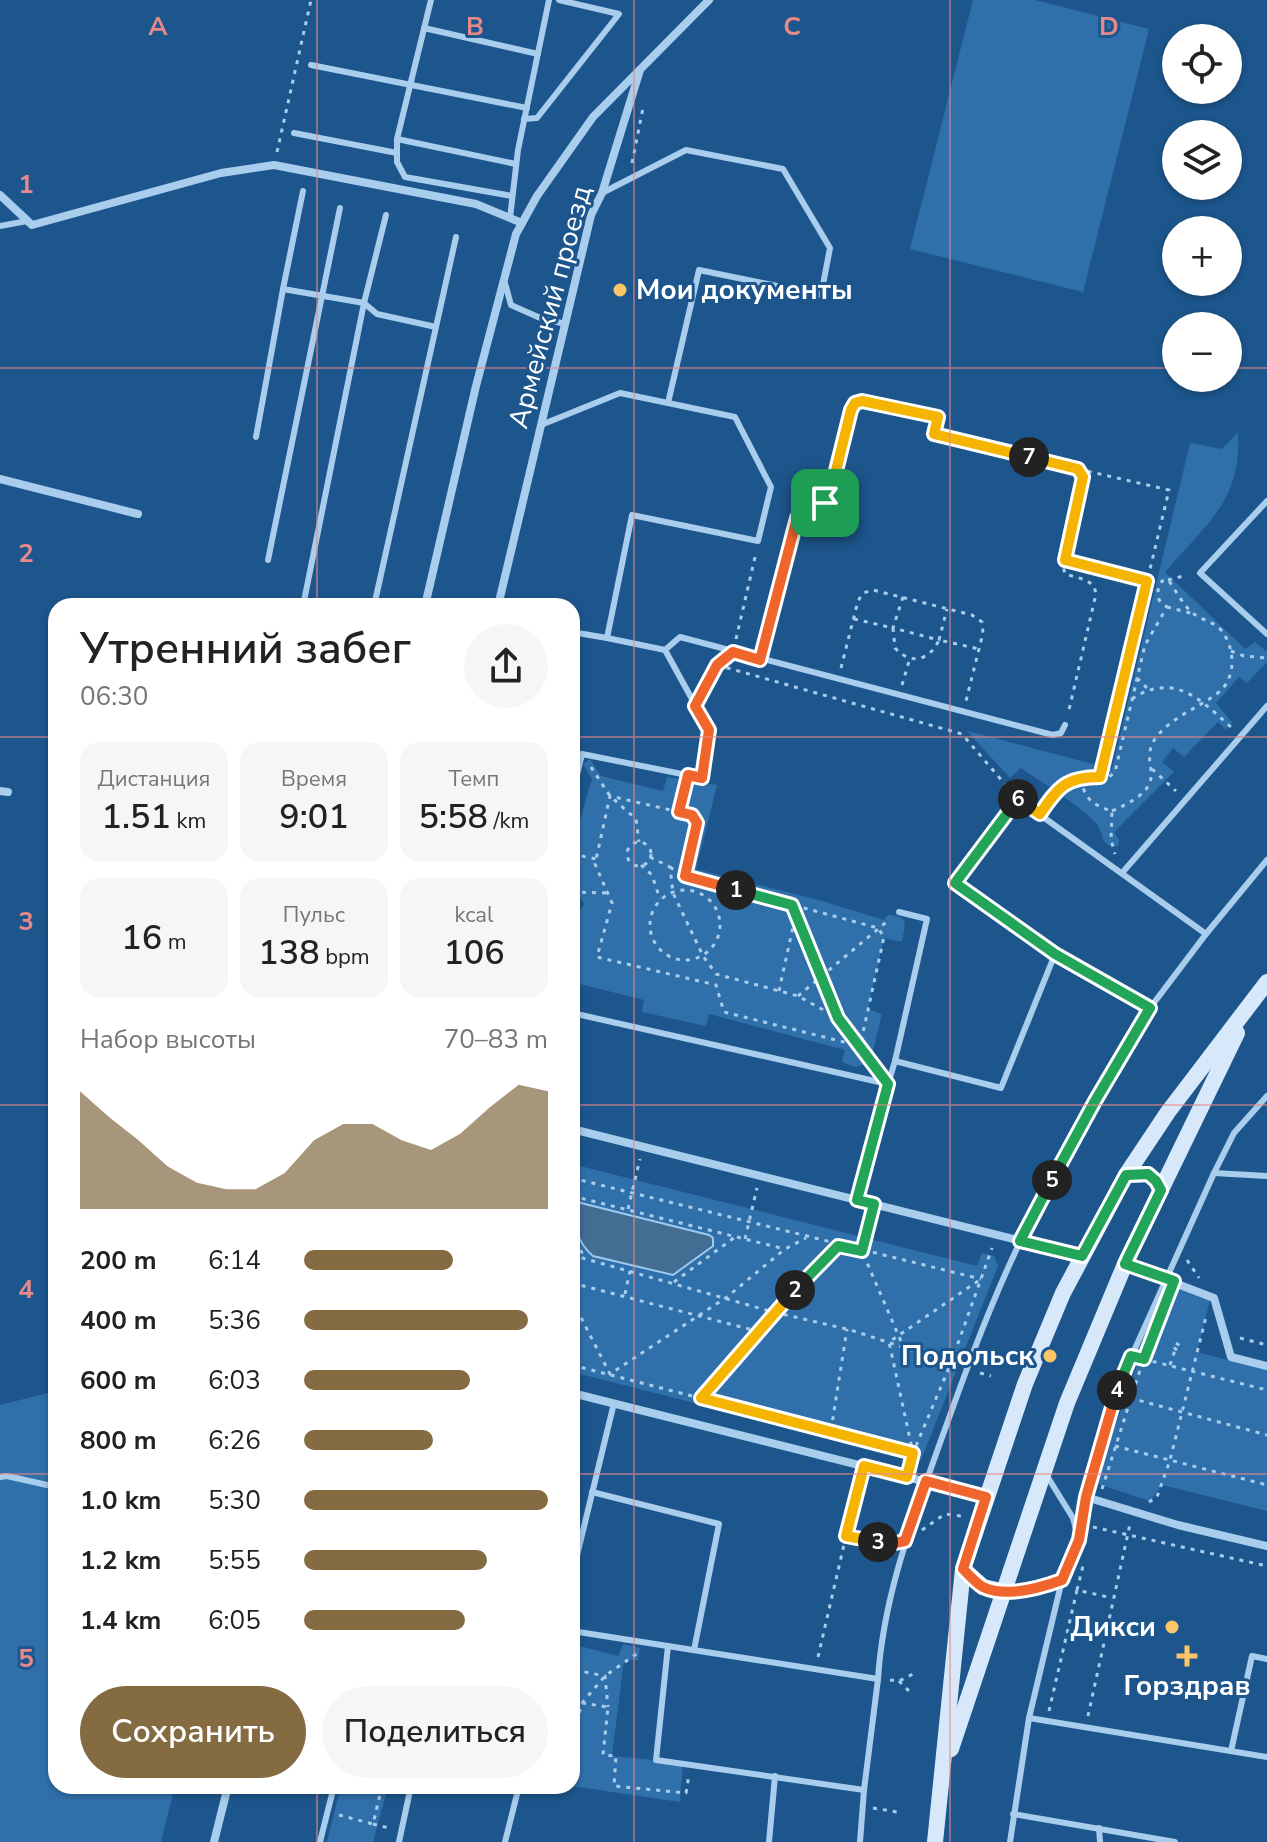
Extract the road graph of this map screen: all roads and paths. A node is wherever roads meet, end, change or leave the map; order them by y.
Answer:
1 (311, 0) edge
2 (431, 0) edge
3 (549, 0) edge
4 (559, 0) edge
5 (709, 0) edge
6 (424, 28) junction
7 (538, 54) junction
8 (311, 65) dead end
9 (641, 67) junction
10 (410, 83) junction
11 (645, 100) dead end
12 (527, 108) junction
13 (524, 119) junction
14 (294, 133) dead end
15 (397, 139) junction
16 (397, 153) junction
17 (516, 164) junction
18 (274, 165) junction
19 (629, 179) junction
20 (303, 191) dead end
21 (602, 193) junction
22 (0, 195) edge
23 (512, 196) junction
24 (340, 208) dead end
25 (386, 215) dead end
26 (510, 218) junction
27 (27, 221) junction
28 (522, 223) junction
29 (0, 226) edge
30 (456, 237) dead end
31 (504, 279) junction
32 (283, 289) junction
33 (322, 296) junction
34 (364, 303) junction
35 (565, 324) junction
36 (436, 327) junction
37 (668, 403) junction
38 (918, 413) joint
39 (541, 425) junction
40 (256, 437) dead end
41 (1078, 469) junction
42 (0, 479) edge
43 (1267, 501) edge
44 (138, 514) dead end
45 (758, 541) junction
46 (268, 560) dead end
47 (1065, 560) junction
48 (1200, 573) junction
49 (1168, 580) junction
50 (1147, 581) junction
51 (903, 597) junction
52 (305, 598) edge
53 (376, 598) edge
54 (427, 598) edge
55 (500, 598) edge
56 (1167, 607) junction
57 (947, 608) junction
58 (1194, 614) junction
59 (854, 619) junction
60 (893, 628) junction
61 (580, 633) edge
62 (1267, 634) edge
63 (607, 638) junction
64 (939, 640) junction
65 (979, 649) junction
66 (665, 650) junction
67 (1231, 651) junction
68 (733, 652) junction
69 (910, 658) junction
70 (1267, 658) edge
71 (760, 660) junction
72 (717, 665) junction
73 (1137, 678) junction
74 (838, 680) junction
75 (1148, 689) junction
76 (900, 695) junction
77 (1132, 700) junction
78 (1203, 702) junction
79 (695, 706) junction
80 (1267, 706) edge
81 (963, 712) junction
82 (1065, 725) joint
83 (1241, 736) junction
84 (582, 754) junction
85 (580, 762) edge
86 (1152, 769) junction
87 (688, 775) junction
88 (1088, 777) junction
89 (1100, 777) junction
90 (610, 796) junction
91 (1018, 799) junction
92 (1185, 800) junction
93 (1112, 811) junction
94 (679, 812) junction
95 (1040, 814) junction
96 (639, 842) junction
97 (580, 856) edge
98 (650, 857) junction
99 (596, 859) junction
100 (1267, 860) edge
101 (641, 865) junction
102 (670, 867) junction
103 (1122, 873) junction
104 (685, 876) junction
105 (580, 892) edge
106 (608, 893) junction
107 (673, 893) junction
108 (661, 900) junction
109 (792, 905) junction
110 (899, 912) dead end
111 (796, 913) junction
112 (878, 928) junction
113 (1206, 934) junction
114 (1055, 954) junction
115 (703, 956) junction
116 (821, 976) junction
117 (1267, 982) edge
118 (779, 991) junction
119 (798, 996) junction
120 (1254, 999) junction
121 (1150, 1008) junction
122 (580, 1015) edge
123 (838, 1018) junction
124 (856, 1041) junction
125 (895, 1061) junction
126 (888, 1084) junction
127 (1267, 1096) edge
128 (580, 1131) edge
129 (644, 1147) junction
130 (1214, 1173) junction
131 (1126, 1175) junction
132 (760, 1176) junction
133 (1267, 1176) edge
134 (580, 1180) edge
135 (1161, 1190) junction
136 (630, 1192) junction
137 (580, 1198) edge
138 (857, 1200) junction
139 (874, 1204) junction
140 (628, 1209) junction
141 (748, 1222) junction
142 (996, 1235) junction
143 (735, 1237) junction
144 (806, 1238) junction
145 (745, 1239) junction
146 (1020, 1241) junction
147 (838, 1246) junction
148 (1179, 1248) junction
149 (580, 1249) edge
150 (785, 1249) junction
151 (862, 1251) junction
152 (1082, 1256) junction
153 (580, 1257) edge
154 (585, 1259) junction
155 (1125, 1264) junction
156 (630, 1271) junction
157 (1165, 1277) junction
158 (981, 1279) junction
159 (674, 1282) junction
160 (580, 1285) edge
161 (624, 1296) junction
162 (1211, 1296) junction
163 (727, 1297) junction
164 (773, 1312) junction
165 (700, 1315) junction
166 (580, 1316) edge
167 (847, 1329) junction
168 (757, 1331) junction
169 (898, 1336) junction
170 (889, 1342) junction
171 (904, 1347) junction
172 (1175, 1350) dead end
173 (1131, 1356) junction
174 (1144, 1359) junction
175 (951, 1363) junction
176 (1170, 1365) junction
177 (1267, 1366) edge
178 (580, 1367) edge
179 (967, 1368) junction
180 (1192, 1370) junction
181 (610, 1374) junction
182 (991, 1376) dead end
183 (1267, 1390) edge
184 (580, 1395) edge
185 (701, 1398) junction
186 (1130, 1398) junction
187 (614, 1403) junction
188 (1182, 1412) junction
189 (831, 1430) junction
190 (1267, 1435) edge
191 (1115, 1446) junction
192 (913, 1453) junction
193 (1170, 1460) junction
194 (864, 1466) junction
195 (1045, 1471) junction
196 (0, 1477) edge
197 (907, 1477) junction
198 (926, 1481) junction
199 (48, 1485) edge
200 (1267, 1485) edge
201 (592, 1492) junction
202 (986, 1497) junction
203 (1086, 1497) junction
204 (1099, 1501) junction
205 (1133, 1511) junction
206 (961, 1516) dead end
207 (1093, 1527) dead end
208 (1127, 1535) junction
209 (846, 1536) junction
210 (1079, 1540) junction
211 (905, 1541) junction
212 (580, 1542) edge
213 (1267, 1546) edge
214 (1267, 1566) edge
215 (963, 1569) junction
216 (1062, 1580) junction
217 (1006, 1592) junction
218 (1112, 1598) junction
219 (580, 1632) edge
220 (652, 1643) junction
221 (668, 1646) junction
222 (694, 1650) junction
223 (1267, 1659) edge
224 (816, 1670) junction
225 (580, 1671) edge
226 (915, 1673) dead end
227 (605, 1676) junction
228 (878, 1679) junction
229 (899, 1681) junction
230 (912, 1694) dead end
231 (582, 1703) junction
232 (608, 1707) junction
233 (580, 1711) edge
234 (1029, 1718) junction
235 (1047, 1721) junction
236 (1085, 1727) junction
237 (1231, 1751) junction
238 (1267, 1757) edge
239 (690, 1764) junction
240 (775, 1776) junction
241 (942, 1777) junction
242 (864, 1790) junction
243 (226, 1794) edge
244 (332, 1794) edge
245 (380, 1794) edge
246 (409, 1794) edge
247 (517, 1794) edge
248 (863, 1806) junction
249 (897, 1812) dead end
250 (1013, 1814) junction
251 (339, 1815) dead end
252 (373, 1824) junction
253 (1099, 1828) junction
254 (402, 1831) junction
255 (214, 1842) edge
256 (320, 1842) edge
257 (399, 1842) edge
258 (505, 1842) edge
259 (769, 1842) edge
260 (860, 1842) edge
261 (935, 1842) edge
262 (1010, 1842) edge
263 (1100, 1842) edge
264 (1175, 1842) edge

1 - 18 path
2 - 6 lane
3 - 7 lane
4 - 13 lane
5 - 9 street, Армейский проезд
6 - 7 lane
6 - 10 lane
7 - 12 lane
8 - 10 lane
9 - 21 street, Армейский проезд
9 - 28 street
10 - 12 lane
10 - 15 lane
11 - 19 path
12 - 13 lane
13 - 17 lane
14 - 16 lane
15 - 16 lane
15 - 17 lane
16 - 23 lane
17 - 23 lane
18 - 26 street
18 - 27 street
19 - 21 lane
19 - 37 lane
20 - 32 lane
21 - 35 street, Армейский проезд
22 - 27 street
23 - 26 lane
24 - 33 lane
25 - 34 lane
26 - 28 street
27 - 29 lane
28 - 31 street
30 - 36 lane
31 - 35 lane
31 - 54 street
32 - 33 lane
32 - 40 lane
33 - 34 lane
33 - 46 lane
34 - 36 lane
34 - 52 lane
35 - 39 street, Армейский проезд
36 - 53 lane
37 - 39 lane
37 - 45 lane
38 - 41 path
38 - 71 lane
39 - 55 street, Армейский проезд
41 - 47 path
41 - 50 path
42 - 44 street
43 - 48 lane
45 - 63 lane
45 - 68 path
47 - 50 path
47 - 82 path
48 - 49 path
48 - 62 lane
49 - 56 path
49 - 58 path
50 - 89 path
51 - 57 path
51 - 59 path
51 - 60 path
56 - 58 path
56 - 73 path
57 - 64 path
57 - 65 path
58 - 67 path
59 - 60 path
59 - 74 path
60 - 64 path
60 - 69 path
61 - 63 lane
63 - 66 lane
64 - 65 path
64 - 69 path
65 - 81 path
66 - 68 lane
66 - 79 lane
67 - 70 path
67 - 78 path
68 - 71 lane
68 - 72 path
69 - 76 path
71 - 74 lane
72 - 79 path
72 - 91 path
73 - 75 path
73 - 77 path
74 - 76 lane
75 - 77 path
75 - 78 path
76 - 81 lane
77 - 89 path
78 - 83 path
78 - 86 path
79 - 87 lane
80 - 83 lane
81 - 82 lane
83 - 92 lane
84 - 85 lane
84 - 87 lane
84 - 90 path
86 - 92 path
86 - 93 path
87 - 94 path
88 - 89 path
88 - 93 path
88 - 95 path
90 - 94 path
90 - 96 path
90 - 99 path
91 - 95 lane
91 - 114 lane
92 - 103 lane
93 - 103 path
94 - 104 path
95 - 103 lane
96 - 98 path
96 - 101 path
97 - 99 path
98 - 101 path
98 - 102 path
99 - 106 path
100 - 113 lane
101 - 108 path
102 - 104 path
102 - 107 path
103 - 113 lane
104 - 109 path
105 - 106 path
106 - 124 path
107 - 108 path
107 - 115 path
107 - 115 path
108 - 115 path
109 - 111 path
109 - 112 path
110 - 125 lane
111 - 116 path
111 - 118 path
112 - 116 path
112 - 124 path
113 - 121 lane
114 - 121 lane
114 - 125 lane
115 - 118 path
116 - 119 path
116 - 123 path
117 - 120 main road
118 - 119 path
119 - 123 path
120 - 131 main road
120 - 135 main road
121 - 146 lane
122 - 126 lane
123 - 124 path
124 - 126 path
125 - 126 lane
126 - 138 lane
127 - 130 lane
128 - 129 street
129 - 132 street
129 - 136 path
130 - 133 lane
130 - 148 lane
131 - 135 main road
131 - 152 main road
132 - 138 street
132 - 141 path
134 - 136 path
135 - 155 main road
136 - 140 path
136 - 141 path
137 - 140 path
138 - 139 street
139 - 142 street
139 - 151 path
140 - 143 path
141 - 144 path
141 - 145 path
142 - 146 street
142 - 158 path
143 - 145 path
143 - 159 path
144 - 147 path
144 - 150 path
145 - 150 path
146 - 152 street
146 - 179 lane
147 - 151 path
147 - 164 path
148 - 157 lane
148 - 162 path
149 - 154 path
150 - 163 path
151 - 158 path
151 - 169 path
152 - 202 main road
153 - 154 path
154 - 156 path
155 - 157 street
155 - 195 main road
156 - 159 path
156 - 161 path
157 - 162 street
157 - 173 lane
158 - 169 path
158 - 175 path
159 - 163 path
160 - 161 path
161 - 165 path
162 - 177 street
162 - 180 path
163 - 164 path
163 - 165 path
164 - 167 path
164 - 168 path
165 - 168 path
165 - 181 path
166 - 181 path
167 - 170 path
167 - 189 path
168 - 185 path
169 - 170 path
169 - 171 path
170 - 171 path
170 - 192 path
171 - 175 path
172 - 176 path
173 - 174 path
173 - 203 lane
174 - 176 path
174 - 186 path
175 - 179 path
175 - 192 path
176 - 180 path
178 - 181 path
179 - 182 path
179 - 198 lane
180 - 183 path
180 - 188 path
181 - 185 path
184 - 187 street
185 - 189 path
186 - 188 path
186 - 191 path
187 - 194 street
187 - 201 lane
188 - 190 path
188 - 193 path
189 - 192 path
191 - 193 path
191 - 204 path
192 - 197 path
193 - 200 path
193 - 205 path
194 - 197 street
194 - 209 path
195 - 210 lane
195 - 217 main road
196 - 199 lane
197 - 198 street
198 - 202 street
198 - 211 lane
201 - 212 lane
201 - 222 lane
202 - 215 main road
203 - 204 street
203 - 210 lane
204 - 205 street
205 - 208 path
205 - 213 street
206 - 211 path
207 - 208 path
208 - 214 path
208 - 218 path
209 - 211 path
209 - 224 path
210 - 216 lane
211 - 228 lane
215 - 217 main road
215 - 241 main road
216 - 217 lane
216 - 234 lane
217 - 241 main road
218 - 235 path
218 - 236 path
219 - 220 lane
220 - 221 lane
220 - 227 path
221 - 222 lane
221 - 239 lane
222 - 224 lane
223 - 237 lane
224 - 228 lane
225 - 227 path
226 - 229 path
227 - 231 path
227 - 232 path
228 - 229 path
228 - 242 lane
229 - 230 path
231 - 232 path
231 - 233 path
232 - 239 path
234 - 235 lane
234 - 250 lane
235 - 236 lane
236 - 237 lane
237 - 238 lane
239 - 240 lane
240 - 242 lane
240 - 259 lane
241 - 261 main road
242 - 248 lane
243 - 255 street
244 - 256 lane
245 - 252 path
246 - 254 lane
247 - 258 lane
248 - 249 path
248 - 260 lane
250 - 253 lane
250 - 262 lane
251 - 252 path
252 - 254 path
253 - 263 lane
253 - 264 lane
254 - 257 lane

